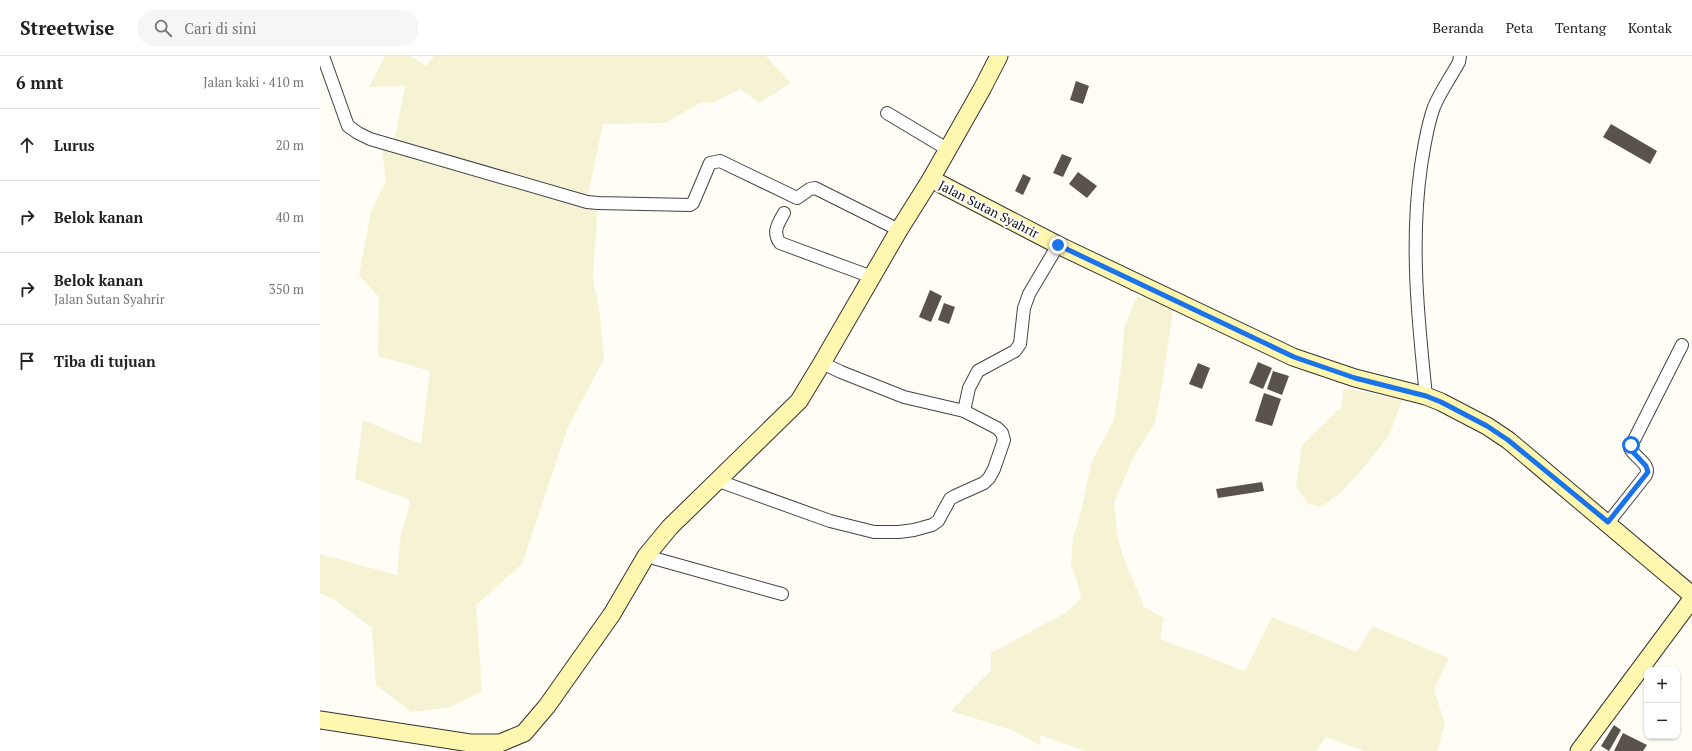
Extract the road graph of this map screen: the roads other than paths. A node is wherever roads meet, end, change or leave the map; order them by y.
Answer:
1 (323, 56) edge
2 (999, 56) edge
3 (1460, 56) edge
4 (887, 113) dead end
5 (947, 149) junction
6 (930, 179) junction
7 (784, 213) dead end
8 (899, 230) junction
9 (1058, 245) junction
10 (872, 277) junction
11 (1682, 344) dead end
12 (822, 363) junction
13 (1426, 396) junction
14 (964, 411) junction
15 (716, 480) junction
16 (1608, 522) junction
17 (646, 556) junction
18 (782, 594) dead end
19 (1692, 595) edge
20 (1692, 599) edge
21 (320, 720) edge
22 (1579, 751) edge

1 - 8 street
2 - 5 street
3 - 13 street
4 - 5 street
5 - 6 street
6 - 8 street
6 - 9 street, Jalan Sutan Syahrir
7 - 10 street
8 - 10 street
9 - 13 street, Jalan Sutan Syahrir
9 - 14 street
10 - 12 street
11 - 16 street
12 - 14 street
12 - 15 street
13 - 16 street, Jalan Sutan Syahrir
14 - 15 street
15 - 17 street
16 - 19 street, Jalan Sutan Syahrir
17 - 18 street
17 - 21 street
20 - 22 street

